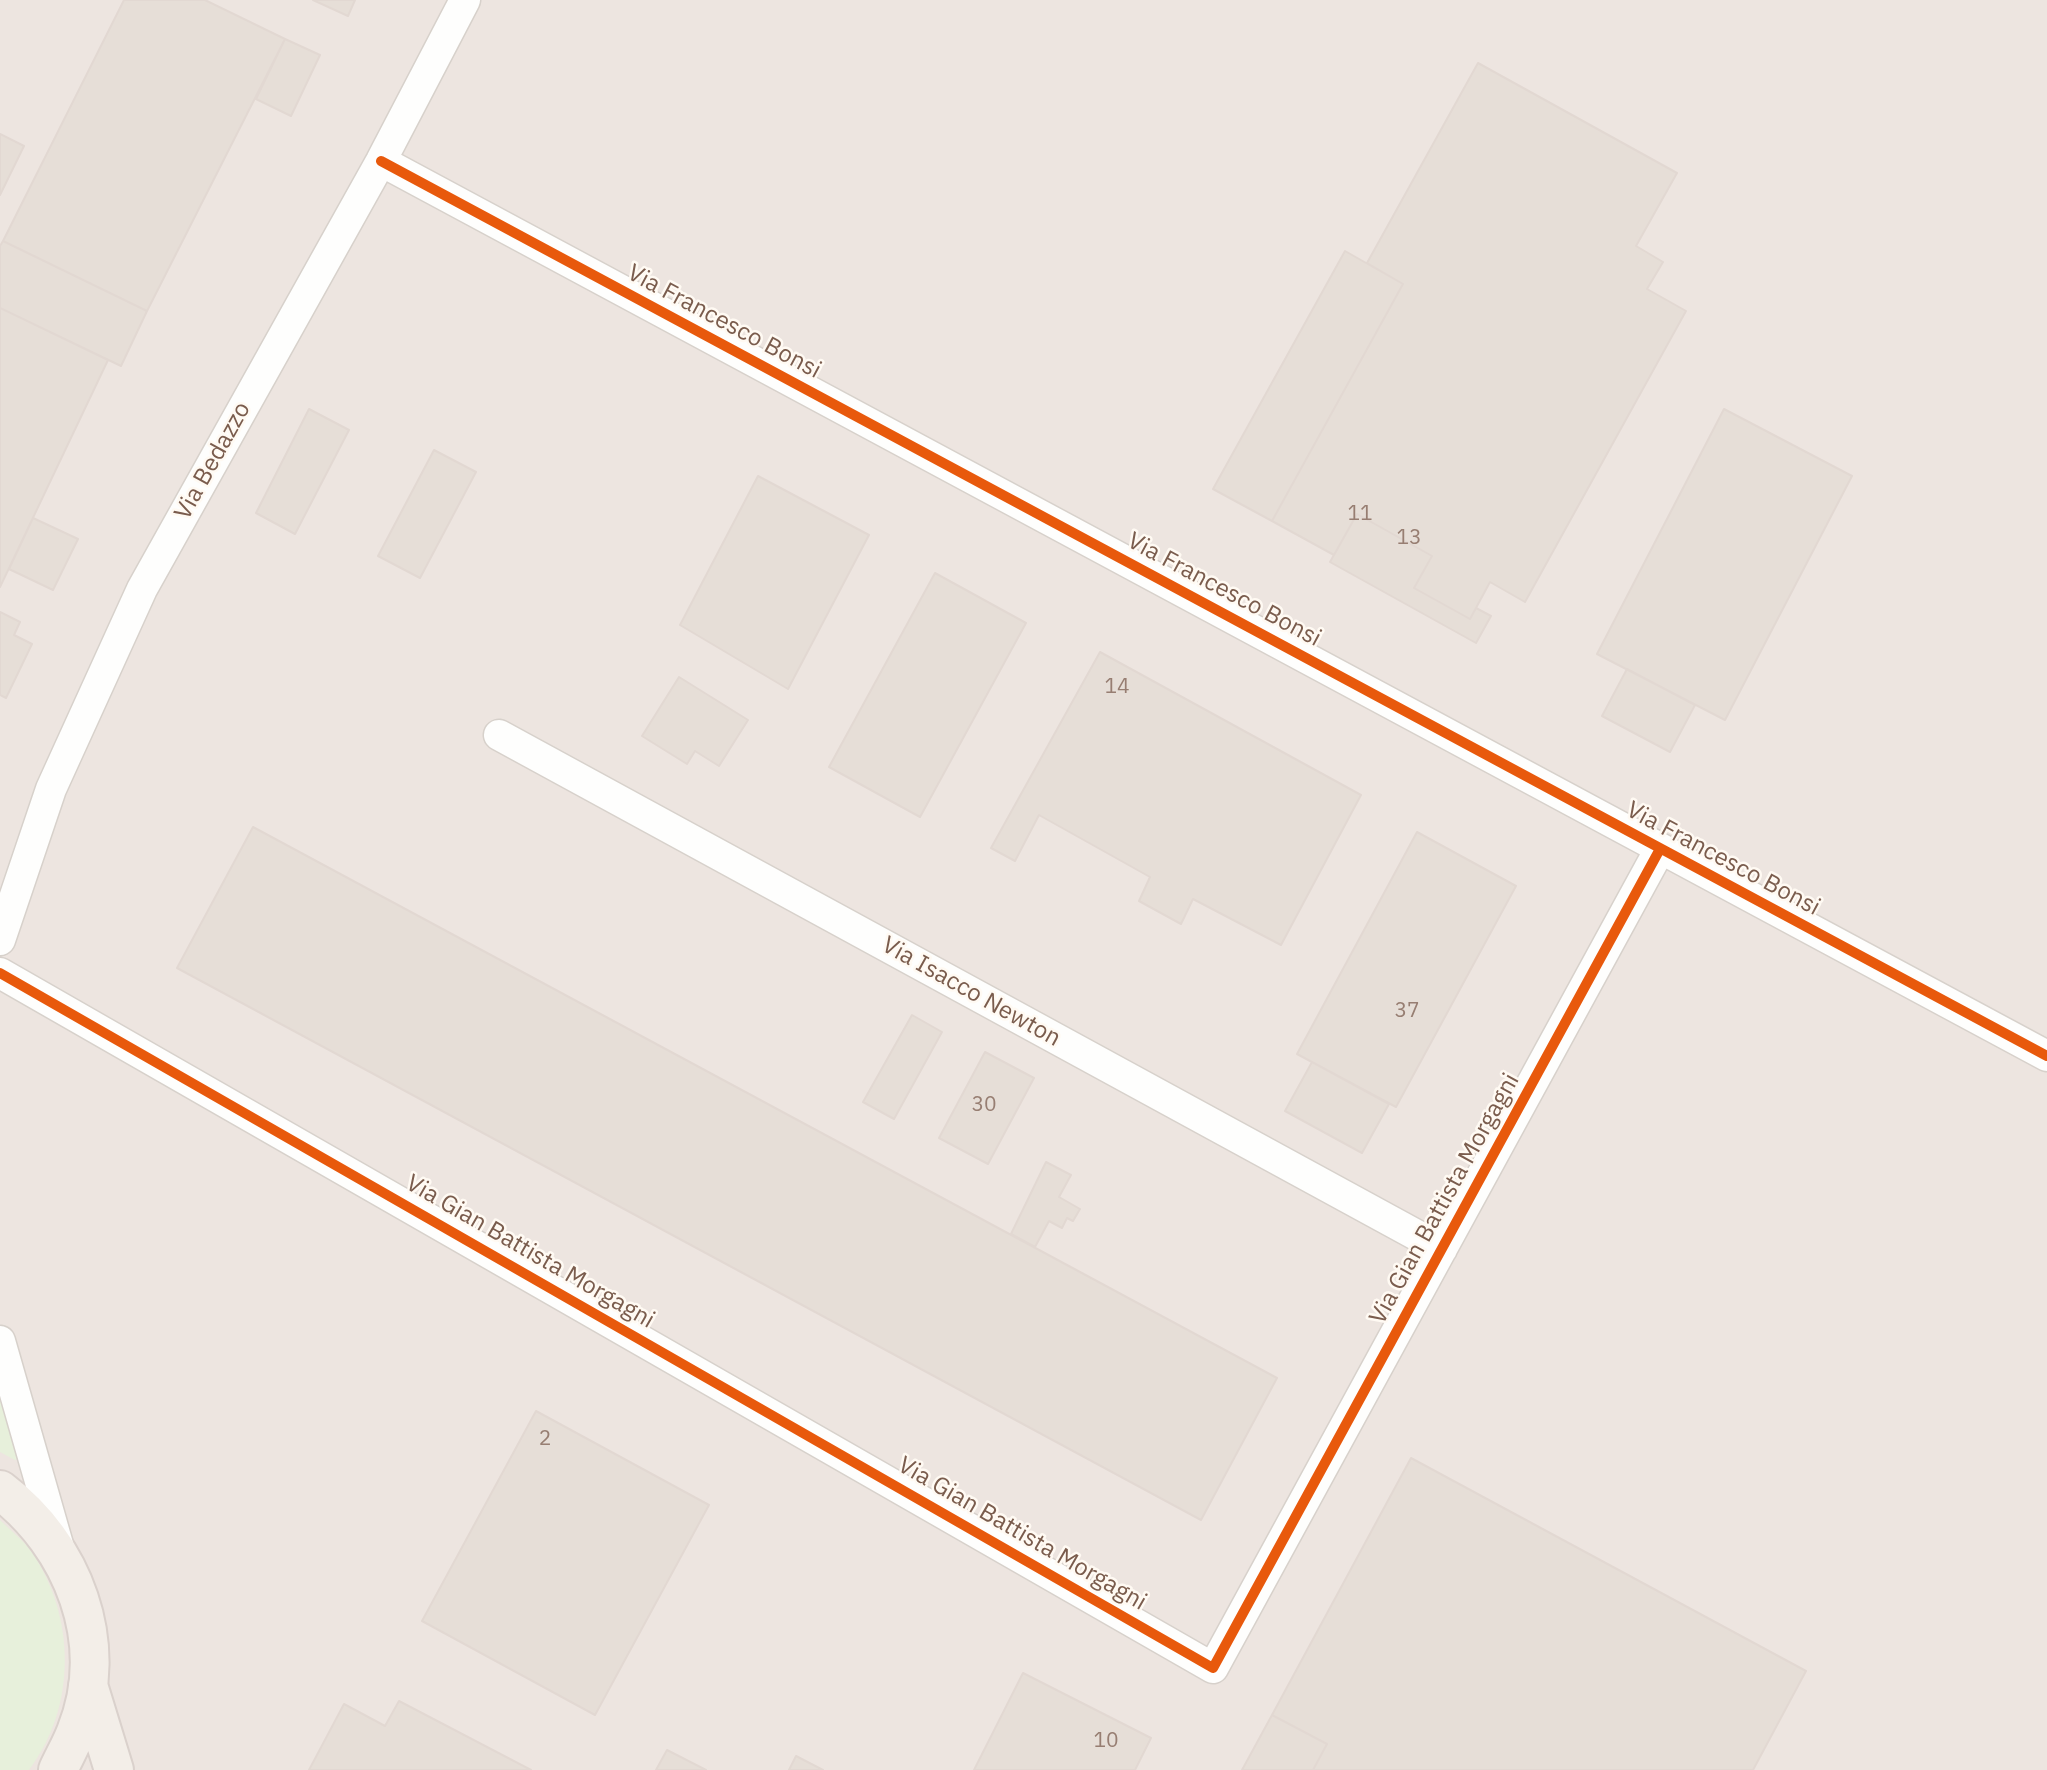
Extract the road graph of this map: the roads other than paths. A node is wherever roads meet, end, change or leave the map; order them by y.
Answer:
1 (466, 0) edge
2 (381, 161) junction
3 (499, 735) dead end
4 (1660, 849) junction
5 (0, 940) edge
6 (0, 972) edge
7 (2047, 1056) edge
8 (1442, 1249) junction
9 (0, 1341) edge
10 (0, 1490) edge
11 (61, 1555) junction
12 (88, 1685) junction
13 (58, 1770) edge
14 (114, 1770) edge

1 - 2 street, Via Bedazzo
2 - 4 street, Via Francesco Bonsi
2 - 5 street, Via Bedazzo
3 - 8 street, Via Isacco Newton
4 - 7 street, Via Francesco Bonsi
4 - 8 street, Via Gian Battista Morgagni
6 - 8 street, Via Gian Battista Morgagni
9 - 11 street
10 - 11 main road
11 - 12 main road
12 - 13 main road
12 - 14 main road

